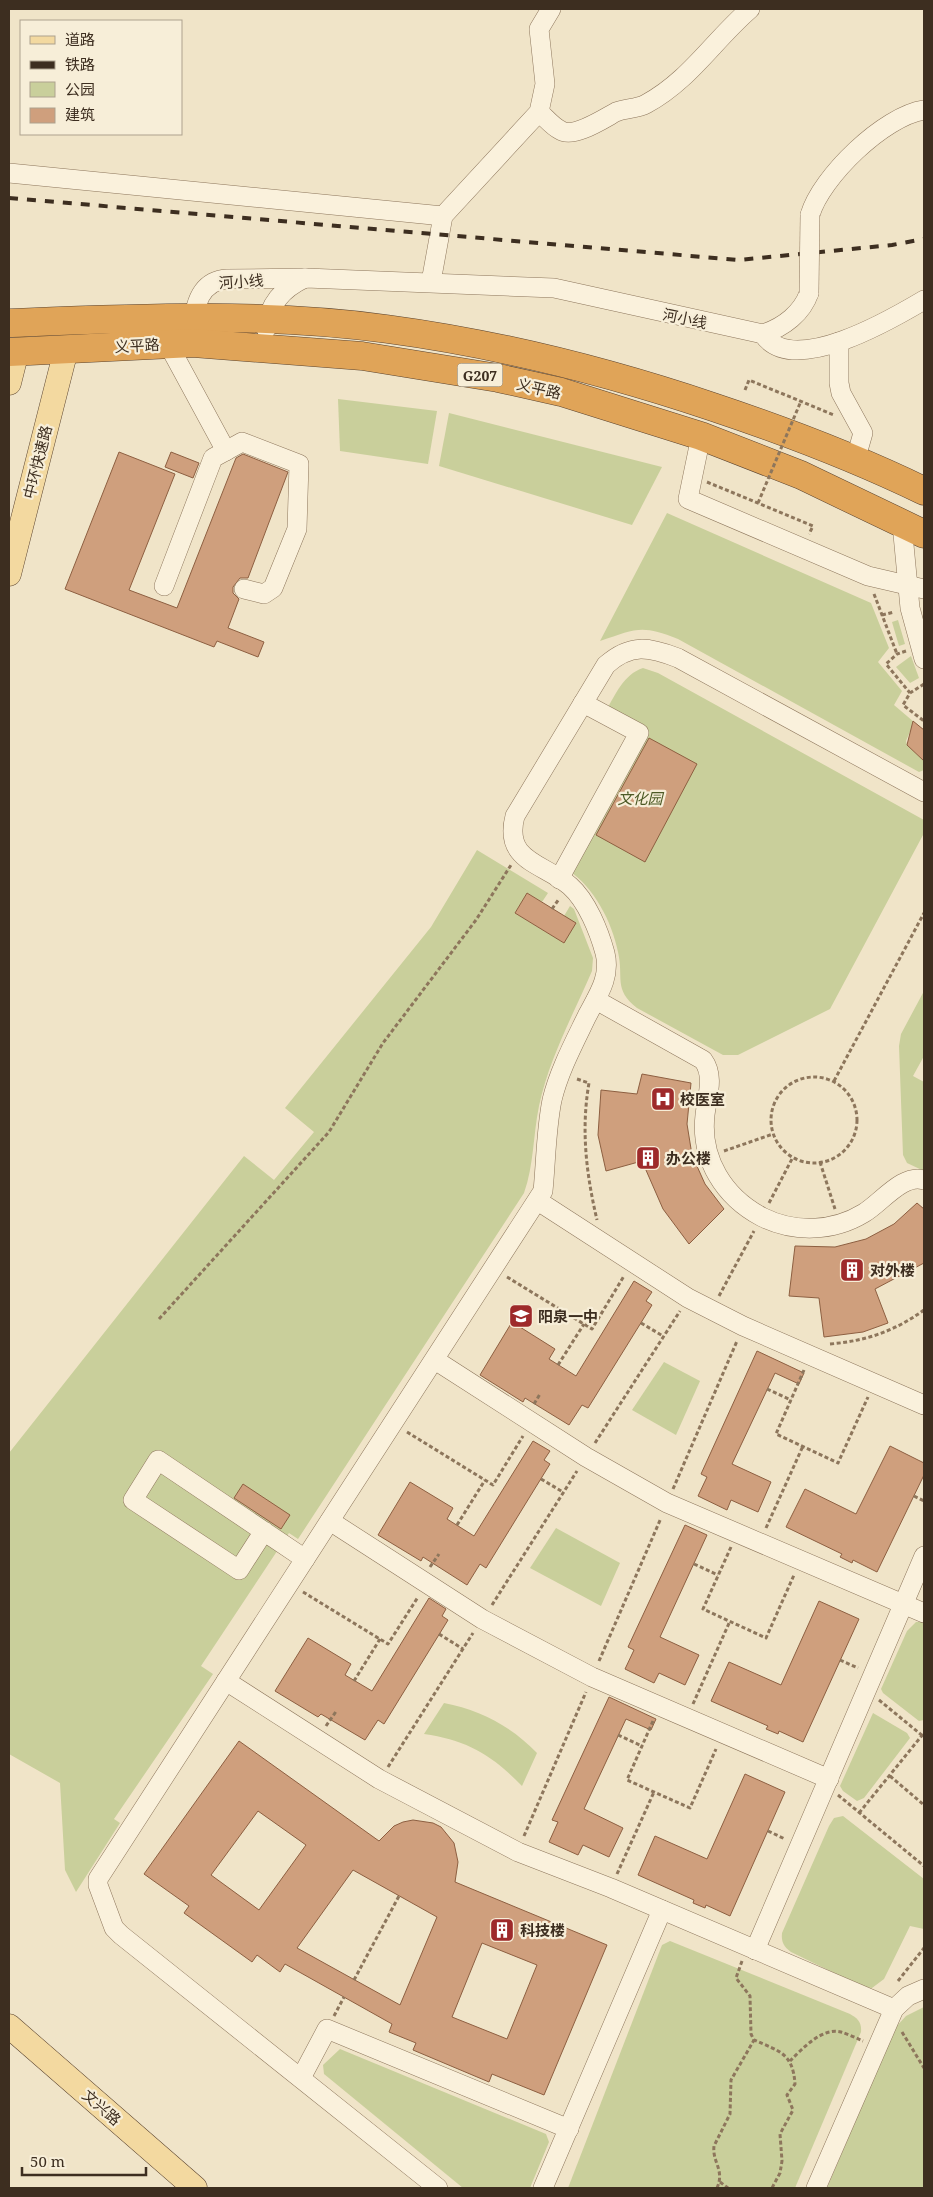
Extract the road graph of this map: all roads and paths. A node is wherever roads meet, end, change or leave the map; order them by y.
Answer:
1 (551, 9) edge
2 (750, 9) edge
3 (924, 110) edge
4 (539, 112) junction
5 (9, 173) edge
6 (443, 216) junction
7 (306, 278) junction
8 (431, 282) junction
9 (924, 300) edge
10 (194, 316) junction
11 (267, 320) junction
12 (9, 323) edge
13 (764, 334) junction
14 (839, 342) junction
15 (181, 343) junction
16 (263, 348) junction
17 (66, 350) junction
18 (13, 351) edge
19 (9, 383) edge
20 (744, 390) dead end
21 (801, 401) junction
22 (843, 419) dead end
23 (701, 436) junction
24 (226, 451) junction
25 (856, 461) junction
26 (717, 486) dead end
27 (924, 491) edge
28 (758, 503) junction
29 (801, 521) dead end
30 (913, 529) edge
31 (9, 574) edge
32 (868, 576) junction
33 (164, 586) dead end
34 (916, 587) edge
35 (244, 589) dead end
36 (922, 653) edge
37 (898, 654) junction
38 (924, 684) edge
39 (910, 693) junction
40 (583, 703) junction
41 (924, 721) edge
42 (924, 792) edge
43 (520, 852) junction
44 (559, 879) junction
45 (924, 913) edge
46 (596, 1000) junction
47 (560, 1075) junction
48 (834, 1081) junction
49 (773, 1134) junction
50 (708, 1157) junction
51 (793, 1157) junction
52 (820, 1162) junction
53 (924, 1180) edge
54 (538, 1201) junction
55 (761, 1217) junction
56 (840, 1223) junction
57 (602, 1242) junction
58 (633, 1262) junction
59 (494, 1269) junction
60 (688, 1298) junction
61 (711, 1310) junction
62 (924, 1310) edge
63 (159, 1319) dead end
64 (641, 1323) dead end
65 (584, 1324) junction
66 (743, 1326) junction
67 (664, 1336) junction
68 (811, 1356) junction
69 (435, 1360) junction
70 (558, 1365) dead end
71 (874, 1383) junction
72 (767, 1389) dead end
73 (791, 1400) junction
74 (924, 1404) edge
75 (532, 1422) junction
76 (394, 1423) junction
77 (803, 1446) junction
78 (586, 1457) junction
79 (541, 1479) dead end
80 (485, 1480) junction
81 (563, 1492) junction
82 (914, 1496) dead end
83 (924, 1501) edge
84 (667, 1503) junction
85 (330, 1521) junction
86 (457, 1525) dead end
87 (264, 1531) junction
88 (737, 1533) junction
89 (759, 1542) junction
90 (924, 1556) edge
91 (306, 1559) junction
92 (801, 1560) junction
93 (694, 1564) dead end
94 (718, 1575) junction
95 (426, 1583) junction
96 (290, 1584) junction
97 (904, 1604) junction
98 (924, 1613) edge
99 (482, 1619) junction
100 (730, 1621) junction
101 (439, 1634) dead end
102 (380, 1639) junction
103 (463, 1649) junction
104 (592, 1677) junction
105 (226, 1680) junction
106 (354, 1681) dead end
107 (867, 1690) junction
108 (660, 1706) junction
109 (686, 1718) junction
110 (723, 1734) junction
111 (618, 1735) dead end
112 (924, 1736) edge
113 (642, 1746) junction
114 (890, 1776) junction
115 (379, 1779) junction
116 (827, 1782) junction
117 (654, 1792) junction
118 (924, 1804) edge
119 (860, 1813) junction
120 (518, 1852) junction
121 (924, 1866) edge
122 (611, 1888) junction
123 (399, 1896) dead end
124 (662, 1910) junction
125 (752, 1948) junction
126 (924, 1948) edge
127 (354, 1980) dead end
128 (924, 1989) edge
129 (888, 2009) junction
130 (9, 2026) edge
131 (754, 2040) junction
132 (877, 2048) junction
133 (790, 2061) junction
134 (924, 2068) edge
135 (301, 2078) junction
136 (569, 2129) junction
137 (720, 2182) junction
138 (195, 2188) edge
139 (438, 2188) edge
140 (543, 2188) edge
141 (717, 2188) edge
142 (728, 2188) edge
143 (772, 2188) edge
144 (816, 2188) edge

1 - 4 street
2 - 4 street
3 - 13 street, bridge
4 - 6 street
5 - 6 street
6 - 8 street
7 - 8 street, 河小线
7 - 10 street, 河小线
7 - 11 street, 河小线
8 - 13 street, 河小线
9 - 14 street
10 - 11 highway, 义平路 / G207
10 - 12 highway, 义平路 / G207
10 - 15 street, 河小线
11 - 16 street, 河小线
11 - 25 highway, 义平路 / G207
13 - 14 street
14 - 25 street
15 - 16 highway, 义平路 / G207
15 - 17 highway, 义平路 / G207
15 - 24 street
16 - 23 highway, 义平路 / G207
17 - 18 highway, 义平路 / G207
17 - 31 main road, 中环快速路
18 - 19 main road
20 - 21 path
21 - 22 path
21 - 28 path, bridge
23 - 30 highway, 义平路 / G207
23 - 32 street
24 - 33 street
24 - 35 street
25 - 27 highway, 义平路 / G207
26 - 28 path
28 - 29 path
30 - 34 street
32 - 34 street
32 - 37 path
34 - 36 street
36 - 37 path
37 - 39 path
38 - 39 path
39 - 41 path
40 - 42 street
40 - 43 street
40 - 44 street
43 - 44 street
43 - 63 path
44 - 46 street
45 - 48 path
46 - 47 street
46 - 50 street
47 - 54 street
47 - 57 path
48 - 49 path
48 - 52 path
49 - 50 path
49 - 51 path
50 - 55 street
51 - 52 path
51 - 55 path
52 - 56 path
53 - 56 street
54 - 57 street
54 - 59 street
55 - 56 street
55 - 61 path
57 - 58 street
58 - 60 street
58 - 65 path
59 - 65 path
59 - 69 street
60 - 61 street
60 - 67 path
61 - 66 street
62 - 68 path
64 - 67 path
65 - 70 path
66 - 68 street
66 - 84 path
67 - 78 path
68 - 71 street
68 - 73 path
69 - 75 street
69 - 76 street
71 - 74 street
71 - 77 path
72 - 73 path
73 - 77 path
75 - 78 street
75 - 80 path
76 - 80 path
76 - 85 street
77 - 89 path
78 - 81 path
78 - 84 street
79 - 81 path
80 - 86 path
81 - 99 path
82 - 83 path
84 - 88 street
84 - 104 path
85 - 91 street
85 - 95 street
87 - 87 street
87 - 91 street
88 - 89 street
88 - 94 path
89 - 92 street
90 - 97 street
91 - 96 street
92 - 97 street
92 - 100 path
93 - 94 path
94 - 100 path
95 - 99 street
95 - 102 path
96 - 102 path
96 - 105 street
97 - 98 street
97 - 107 street
99 - 103 path
99 - 104 street
100 - 109 path
101 - 103 path
102 - 106 path
103 - 115 path
104 - 108 street
104 - 120 path
105 - 115 street
105 - 135 street
107 - 112 path
107 - 116 street
108 - 109 street
108 - 113 path
109 - 110 street
110 - 116 street
110 - 117 path
111 - 113 path
112 - 114 path
113 - 117 path
114 - 118 path
114 - 119 path
115 - 120 street
116 - 119 path
116 - 125 street
117 - 122 path
119 - 121 path
120 - 122 street
122 - 124 street
123 - 127 path
124 - 125 street
124 - 136 street
125 - 129 street
125 - 131 path
126 - 129 path
128 - 129 street
129 - 132 street
129 - 134 path
130 - 138 main road, 文兴路
131 - 133 path
131 - 137 path
132 - 133 path
132 - 144 street
133 - 143 path
135 - 136 street
135 - 139 street
136 - 140 street
137 - 141 path
137 - 142 path

